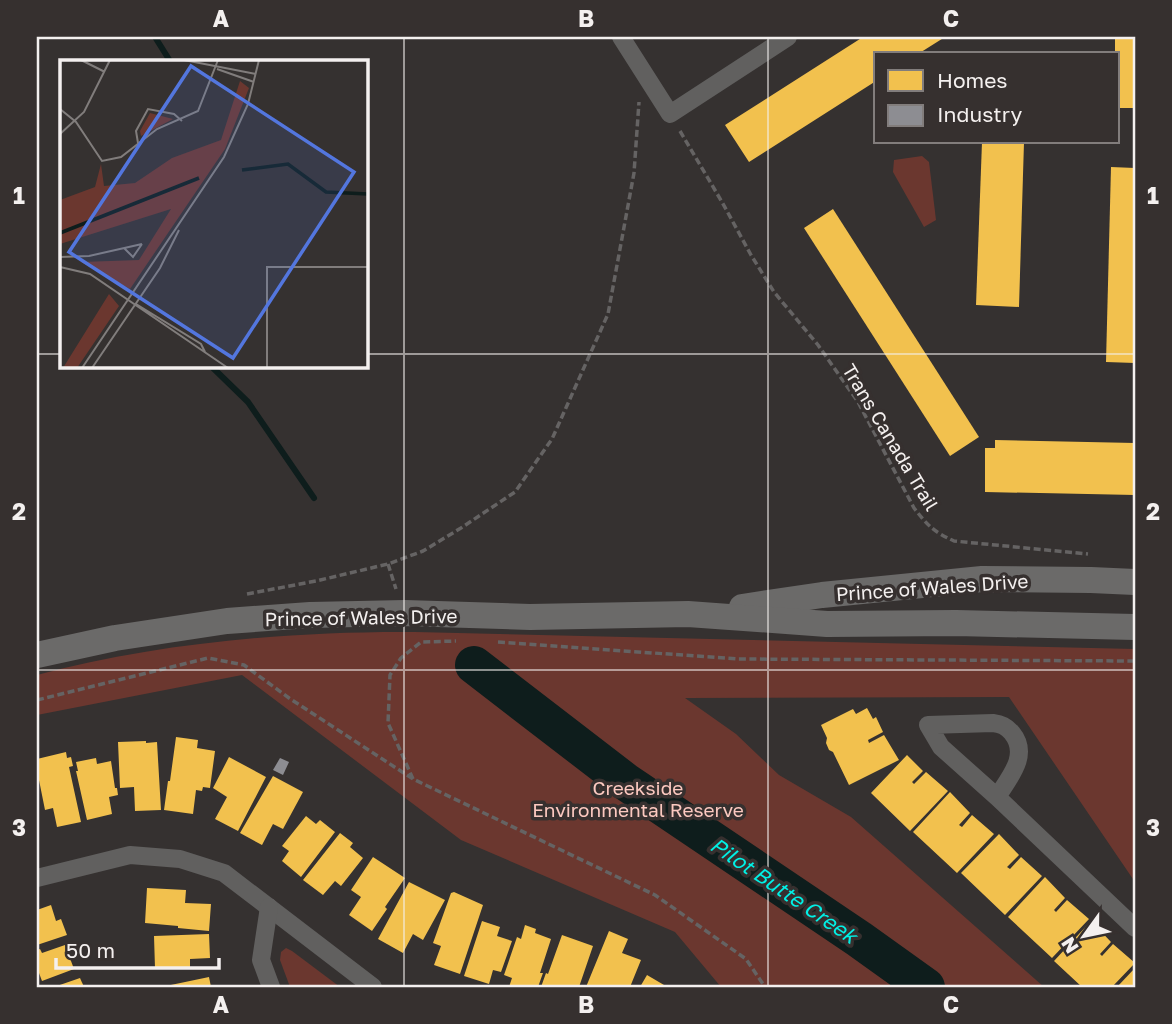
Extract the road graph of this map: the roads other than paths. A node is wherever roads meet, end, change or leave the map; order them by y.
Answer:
1 (621, 37) edge
2 (788, 37) edge
3 (1135, 582) edge
4 (688, 614) junction
5 (1135, 627) edge
6 (37, 655) edge
7 (997, 797) junction
8 (37, 878) edge
9 (269, 907) junction
10 (1135, 928) edge
11 (271, 987) edge
12 (373, 987) edge

1 - 2 street
3 - 4 main road, Prince of Wales Drive
4 - 5 main road, Prince of Wales Drive
4 - 6 main road, Prince of Wales Drive
7 - 7 street
7 - 10 street
8 - 9 street
9 - 11 street
9 - 12 street

